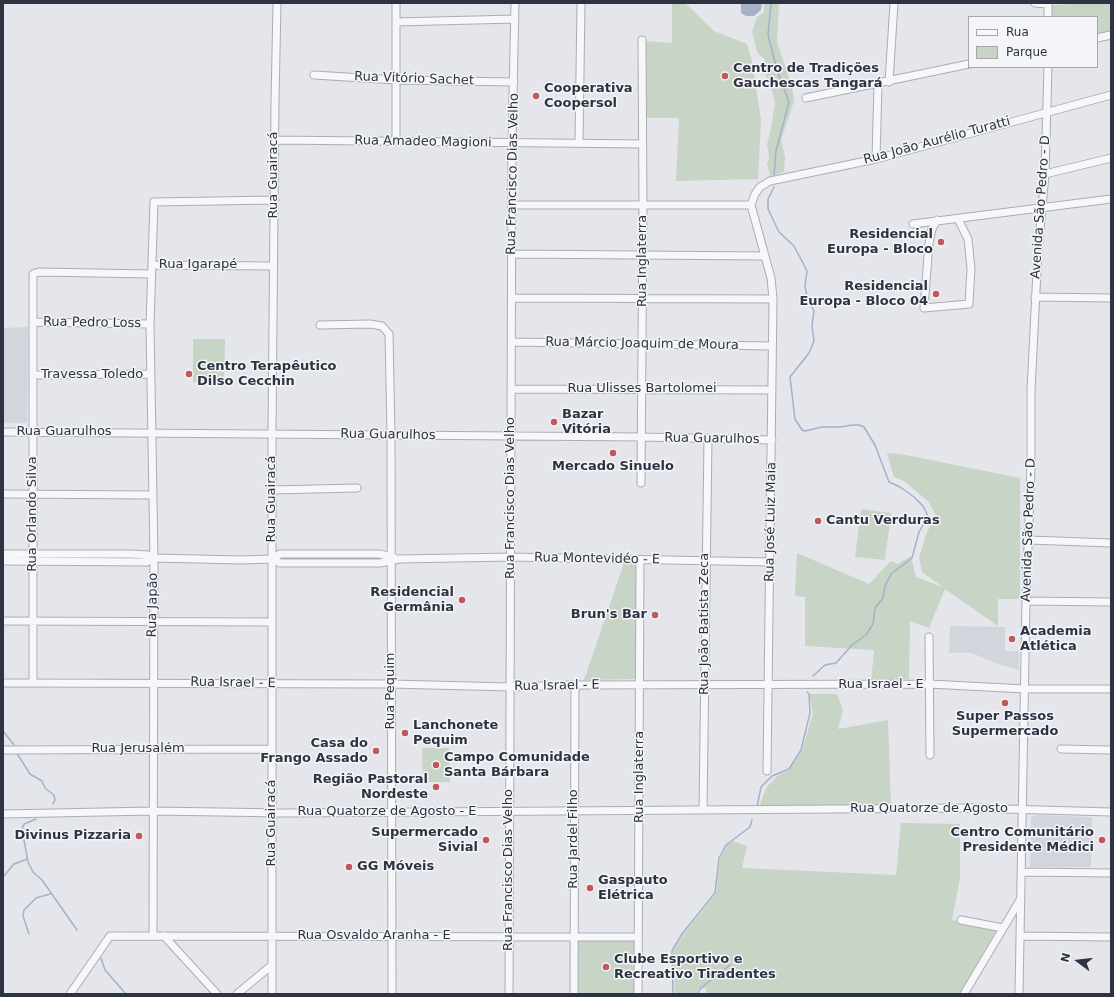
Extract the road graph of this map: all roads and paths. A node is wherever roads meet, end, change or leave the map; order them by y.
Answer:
1 (277, 3) edge
2 (396, 3) edge
3 (515, 3) edge
4 (581, 3) edge
5 (894, 3) edge
6 (1035, 3) edge
7 (1048, 3) edge
8 (1048, 16) edge
9 (515, 19) junction
10 (396, 22) junction
11 (1111, 35) edge
12 (1098, 38) edge
13 (642, 40) dead end
14 (968, 64) edge
15 (1048, 68) edge
16 (314, 75) dead end
17 (396, 80) junction
18 (514, 82) junction
19 (889, 82) junction
20 (878, 85) junction
21 (1111, 94) edge
22 (806, 98) dead end
23 (1048, 111) junction
24 (275, 140) junction
25 (396, 141) junction
26 (512, 143) junction
27 (579, 144) junction
28 (642, 144) junction
29 (1111, 158) edge
30 (876, 159) junction
31 (1045, 174) junction
32 (1111, 199) edge
33 (275, 200) junction
34 (512, 205) junction
35 (751, 205) junction
36 (643, 206) junction
37 (1041, 207) junction
38 (958, 218) junction
39 (937, 220) junction
40 (913, 224) dead end
41 (512, 254) junction
42 (643, 255) junction
43 (764, 256) junction
44 (152, 265) junction
45 (274, 266) junction
46 (34, 274) joint
47 (150, 274) junction
48 (1035, 297) junction
49 (512, 298) junction
50 (642, 298) junction
51 (1111, 298) edge
52 (773, 299) junction
53 (33, 322) junction
54 (150, 324) junction
55 (320, 325) dead end
56 (512, 342) junction
57 (642, 344) junction
58 (772, 346) junction
59 (150, 374) junction
60 (33, 375) junction
61 (511, 389) junction
62 (642, 389) junction
63 (772, 390) junction
64 (3, 432) edge
65 (33, 432) junction
66 (151, 432) junction
67 (272, 433) junction
68 (392, 434) junction
69 (512, 437) junction
70 (643, 437) junction
71 (708, 438) junction
72 (772, 440) junction
73 (641, 483) dead end
74 (357, 488) dead end
75 (272, 490) junction
76 (3, 494) edge
77 (33, 494) junction
78 (152, 495) junction
79 (1029, 540) junction
80 (1111, 543) edge
81 (3, 554) edge
82 (33, 557) junction
83 (510, 557) junction
84 (154, 558) junction
85 (272, 559) junction
86 (394, 559) junction
87 (640, 560) junction
88 (3, 561) edge
89 (705, 561) junction
90 (771, 562) junction
91 (1026, 601) junction
92 (1111, 602) edge
93 (3, 621) edge
94 (153, 621) junction
95 (33, 622) junction
96 (272, 622) junction
97 (929, 637) dead end
98 (153, 682) junction
99 (3, 683) edge
100 (33, 683) junction
101 (272, 684) junction
102 (391, 684) junction
103 (929, 684) junction
104 (575, 685) junction
105 (640, 685) junction
106 (705, 685) junction
107 (769, 685) junction
108 (510, 686) junction
109 (1025, 688) junction
110 (1111, 689) edge
111 (153, 748) junction
112 (272, 749) junction
113 (1061, 749) dead end
114 (3, 750) edge
115 (1111, 750) edge
116 (930, 755) dead end
117 (767, 771) dead end
118 (639, 810) junction
119 (703, 810) junction
120 (747, 810) joint
121 (1023, 810) junction
122 (153, 811) junction
123 (509, 811) junction
124 (574, 811) junction
125 (392, 812) junction
126 (1111, 812) edge
127 (272, 813) junction
128 (3, 814) edge
129 (1022, 872) junction
130 (1111, 873) edge
131 (1021, 898) junction
132 (961, 920) dead end
133 (1003, 928) junction
134 (153, 936) junction
135 (164, 936) junction
136 (272, 936) junction
137 (392, 936) junction
138 (509, 936) junction
139 (574, 936) junction
140 (1020, 936) junction
141 (638, 937) junction
142 (1111, 937) edge
143 (272, 965) junction
144 (70, 994) edge
145 (216, 994) edge
146 (237, 994) edge
147 (272, 994) edge
148 (392, 994) edge
149 (509, 994) edge
150 (574, 994) edge
151 (638, 994) edge
152 (964, 994) edge
153 (1019, 994) edge

1 - 24 street, Rua Guairacá
2 - 10 street
3 - 9 street, Rua Francisco Dias Velho
4 - 27 street
5 - 19 street
6 - 7 street
7 - 8 street
9 - 10 street
9 - 18 street, Rua Francisco Dias Velho
10 - 17 street
11 - 12 street
13 - 28 street, Rua Inglaterra
14 - 19 street
15 - 23 street, Avenida São Pedro - D
16 - 17 street, Rua Vitório Sachet
17 - 18 street, Rua Vitório Sachet
17 - 25 street
18 - 26 street, Rua Francisco Dias Velho
19 - 20 street
20 - 22 street
20 - 30 street
21 - 23 street, Rua João Aurélio Turatti
23 - 30 street, Rua João Aurélio Turatti
23 - 31 street, Avenida São Pedro - D
24 - 25 street, Rua Amadeo Magioni
24 - 33 street, Rua Guairacá
25 - 26 street, Rua Amadeo Magioni
26 - 27 street, Rua Amadeo Magioni
26 - 34 street, Rua Francisco Dias Velho
27 - 28 street, Rua Amadeo Magioni
28 - 36 street, Rua Inglaterra
29 - 31 street
30 - 35 street, Rua João Aurélio Turatti
31 - 37 street, Avenida São Pedro - D
32 - 37 street
33 - 44 street
33 - 45 street, Rua Guairacá
34 - 36 street
34 - 41 street, Rua Francisco Dias Velho
35 - 36 street
35 - 43 street, Rua José Luiz Maia
36 - 42 street, Rua Inglaterra
37 - 38 street
37 - 48 street, Avenida São Pedro - D
38 - 39 street
38 - 39 street
39 - 40 street
41 - 42 street
41 - 49 street, Rua Francisco Dias Velho
42 - 43 street
42 - 50 street, Rua Inglaterra
43 - 52 street, Rua José Luiz Maia
44 - 45 street, Rua Igarapé
44 - 47 street, Rua Igarapé
45 - 67 street, Rua Guairacá
46 - 47 street, Rua Igarapé
46 - 53 street, Rua Orlando Silva
47 - 54 street, Rua Japão
48 - 51 street
48 - 79 street, Avenida São Pedro - D
49 - 50 street
49 - 56 street, Rua Francisco Dias Velho
50 - 52 street
50 - 57 street, Rua Inglaterra
52 - 58 street, Rua José Luiz Maia
53 - 54 street, Rua Pedro Loss
53 - 60 street, Rua Orlando Silva
54 - 59 street, Rua Japão
55 - 68 street, Rua Pequim
56 - 57 street, Rua Márcio Joaquim de Moura
56 - 61 street, Rua Francisco Dias Velho
57 - 58 street, Rua Márcio Joaquim de Moura
57 - 62 street, Rua Inglaterra
58 - 63 street, Rua José Luiz Maia
59 - 60 street, Travessa Toledo
59 - 66 street, Rua Japão
60 - 65 street, Rua Orlando Silva
61 - 62 street, Rua Ulisses Bartolomei
61 - 69 street, Rua Francisco Dias Velho
62 - 63 street, Rua Ulisses Bartolomei
62 - 70 street, Rua Inglaterra
63 - 72 street, Rua José Luiz Maia
64 - 65 street, Rua Guarulhos
65 - 66 street, Rua Guarulhos
65 - 77 street, Rua Orlando Silva
66 - 67 street, Rua Guarulhos
66 - 78 street, Rua Japão
67 - 68 street, Rua Guarulhos
67 - 75 street, Rua Guairacá
68 - 69 street, Rua Guarulhos
68 - 86 street, Rua Pequim
69 - 70 street, Rua Guarulhos
69 - 83 street, Rua Francisco Dias Velho
70 - 71 street, Rua Guarulhos
70 - 73 street, Rua Inglaterra
71 - 72 street, Rua Guarulhos
71 - 89 street, Rua João Batista Zeca
72 - 90 street, Rua José Luiz Maia
74 - 75 street
75 - 85 street, Rua Guairacá
76 - 77 street
77 - 78 street
77 - 82 street, Rua Orlando Silva
78 - 84 street, Rua Japão
79 - 80 street
79 - 91 street, Avenida São Pedro - D
81 - 82 street, Rua Montevidéo - E
82 - 84 street, Rua Montevidéo - E
82 - 88 street, Rua Montevidéo - E
82 - 95 street, Rua Orlando Silva
83 - 86 street, Rua Montevidéo - E
83 - 87 street, Rua Montevidéo - E
83 - 108 street, Rua Francisco Dias Velho
84 - 85 street, Rua Montevidéo - E
84 - 94 street, Rua Japão
85 - 86 street, Rua Montevidéo - E
85 - 96 street, Rua Guairacá
86 - 102 street, Rua Pequim
87 - 89 street, Rua Montevidéo - E
87 - 105 street, Rua Inglaterra
89 - 90 street, Rua Montevidéo - E
89 - 106 street, Rua João Batista Zeca
90 - 107 street, Rua José Luiz Maia
91 - 92 street
91 - 109 street, Avenida São Pedro - D
93 - 95 street
94 - 95 street
94 - 96 street
94 - 98 street, Rua Japão
95 - 100 street, Rua Orlando Silva
96 - 101 street, Rua Guairacá
97 - 103 street
98 - 100 street, Rua Israel - E
98 - 101 street, Rua Israel - E
98 - 111 street, Rua Japão
99 - 100 street, Rua Israel - E
101 - 102 street, Rua Israel - E
101 - 112 street, Rua Guairacá
102 - 108 street, Rua Israel - E
102 - 125 street, Rua Pequim
103 - 107 street, Rua Israel - E
103 - 109 street, Rua Israel - E
103 - 116 street
104 - 105 street, Rua Israel - E
104 - 108 street, Rua Israel - E
104 - 124 street, Rua Jardel Filho
105 - 106 street, Rua Israel - E
105 - 118 street, Rua Inglaterra
106 - 107 street, Rua Israel - E
106 - 119 street, Rua João Batista Zeca
107 - 117 street, Rua José Luiz Maia
108 - 123 street, Rua Francisco Dias Velho
109 - 110 street, Rua Israel - E
109 - 121 street, Avenida São Pedro - D
111 - 112 street, Rua Jerusalém
111 - 114 street, Rua Jerusalém
111 - 122 street, Rua Japão
112 - 127 street, Rua Guairacá
113 - 115 street
118 - 119 street, Rua Quatorze de Agosto - E
118 - 124 street, Rua Quatorze de Agosto - E
118 - 141 street, Rua Inglaterra
119 - 120 street, Rua Quatorze de Agosto - E
120 - 121 street, Rua Quatorze de Agosto
121 - 126 street, Rua Quatorze de Agosto
121 - 129 street, Avenida São Pedro - D
122 - 127 street, Rua Quatorze de Agosto - E
122 - 128 street, Rua Quatorze de Agosto - E
122 - 134 street, Rua Japão
123 - 124 street, Rua Quatorze de Agosto - E
123 - 125 street, Rua Quatorze de Agosto - E
123 - 138 street, Rua Francisco Dias Velho
124 - 139 street, Rua Jardel Filho
125 - 127 street, Rua Quatorze de Agosto - E
125 - 137 street, Rua Pequim
127 - 136 street, Rua Guairacá
129 - 130 street
129 - 131 street, Avenida São Pedro - D
131 - 133 street
131 - 140 street, Avenida São Pedro - D
132 - 133 street
133 - 152 street
134 - 135 street, Rua Osvaldo Aranha - E
134 - 144 street, Rua Osvaldo Aranha - E
135 - 136 street, Rua Osvaldo Aranha - E
135 - 145 street
136 - 137 street, Rua Osvaldo Aranha - E
136 - 143 street, Rua Guairacá
137 - 138 street, Rua Osvaldo Aranha - E
137 - 148 street, Rua Pequim
138 - 139 street, Rua Osvaldo Aranha - E
138 - 149 street, Rua Francisco Dias Velho
139 - 141 street, Rua Osvaldo Aranha - E
139 - 150 street, Rua Jardel Filho
140 - 142 street
140 - 153 street, Avenida São Pedro - D
141 - 151 street, Rua Inglaterra
143 - 146 street
143 - 147 street, Rua Guairacá

